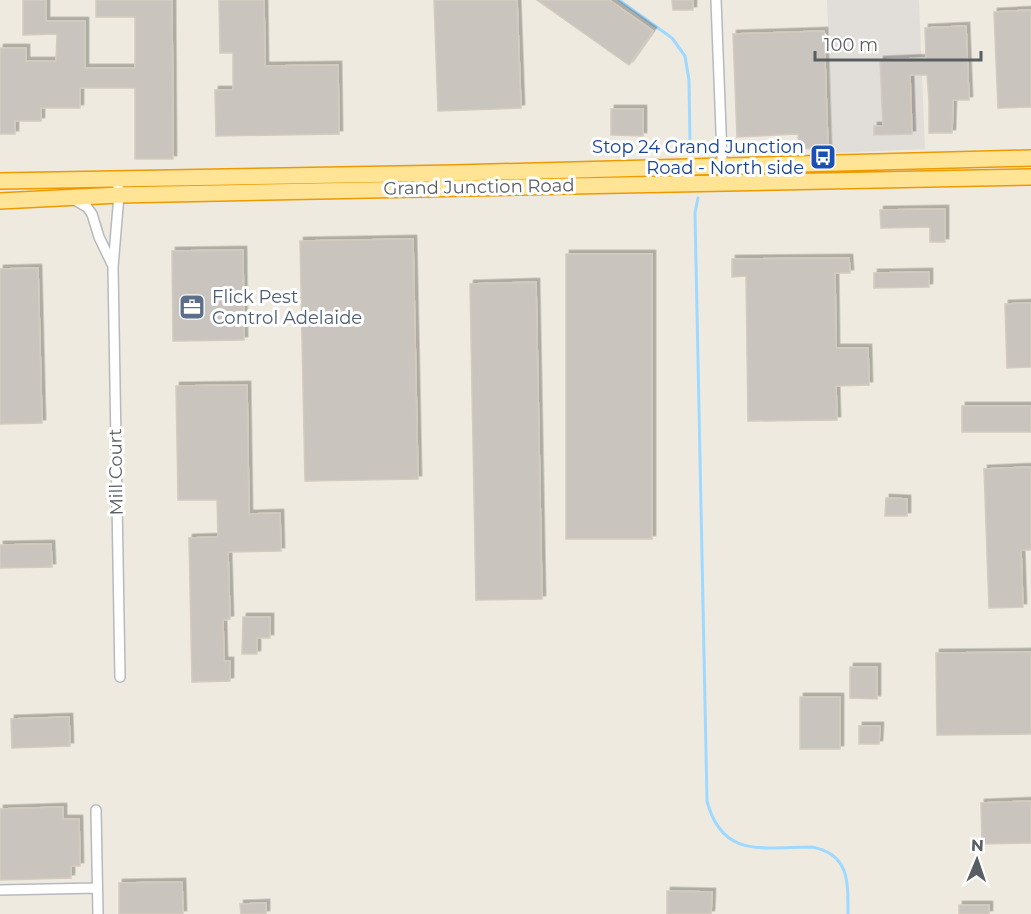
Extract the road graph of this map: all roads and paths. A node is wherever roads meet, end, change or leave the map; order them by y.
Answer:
1 (716, 0) edge
2 (1031, 158) edge
3 (722, 166) junction
4 (1031, 177) edge
5 (117, 178) junction
6 (456, 180) junction
7 (0, 181) edge
8 (723, 183) junction
9 (118, 195) junction
10 (70, 197) junction
11 (0, 201) edge
12 (113, 267) junction
13 (120, 677) dead end
14 (96, 810) dead end
15 (97, 888) junction
16 (0, 890) edge
17 (98, 914) edge

1 - 3 street
2 - 3 highway, Grand Junction Road
3 - 6 highway, Grand Junction Road
3 - 8 street
4 - 8 highway, Grand Junction Road
5 - 6 highway, Grand Junction Road
5 - 7 highway, Grand Junction Road
5 - 9 street, Mill Court
6 - 8 highway, Grand Junction Road
6 - 9 highway, Grand Junction Road
9 - 10 highway, Grand Junction Road
9 - 12 street, Mill Court
10 - 11 highway, Grand Junction Road
10 - 12 street, Mill Court
12 - 13 street, Mill Court
14 - 15 street
15 - 16 street
15 - 17 street

